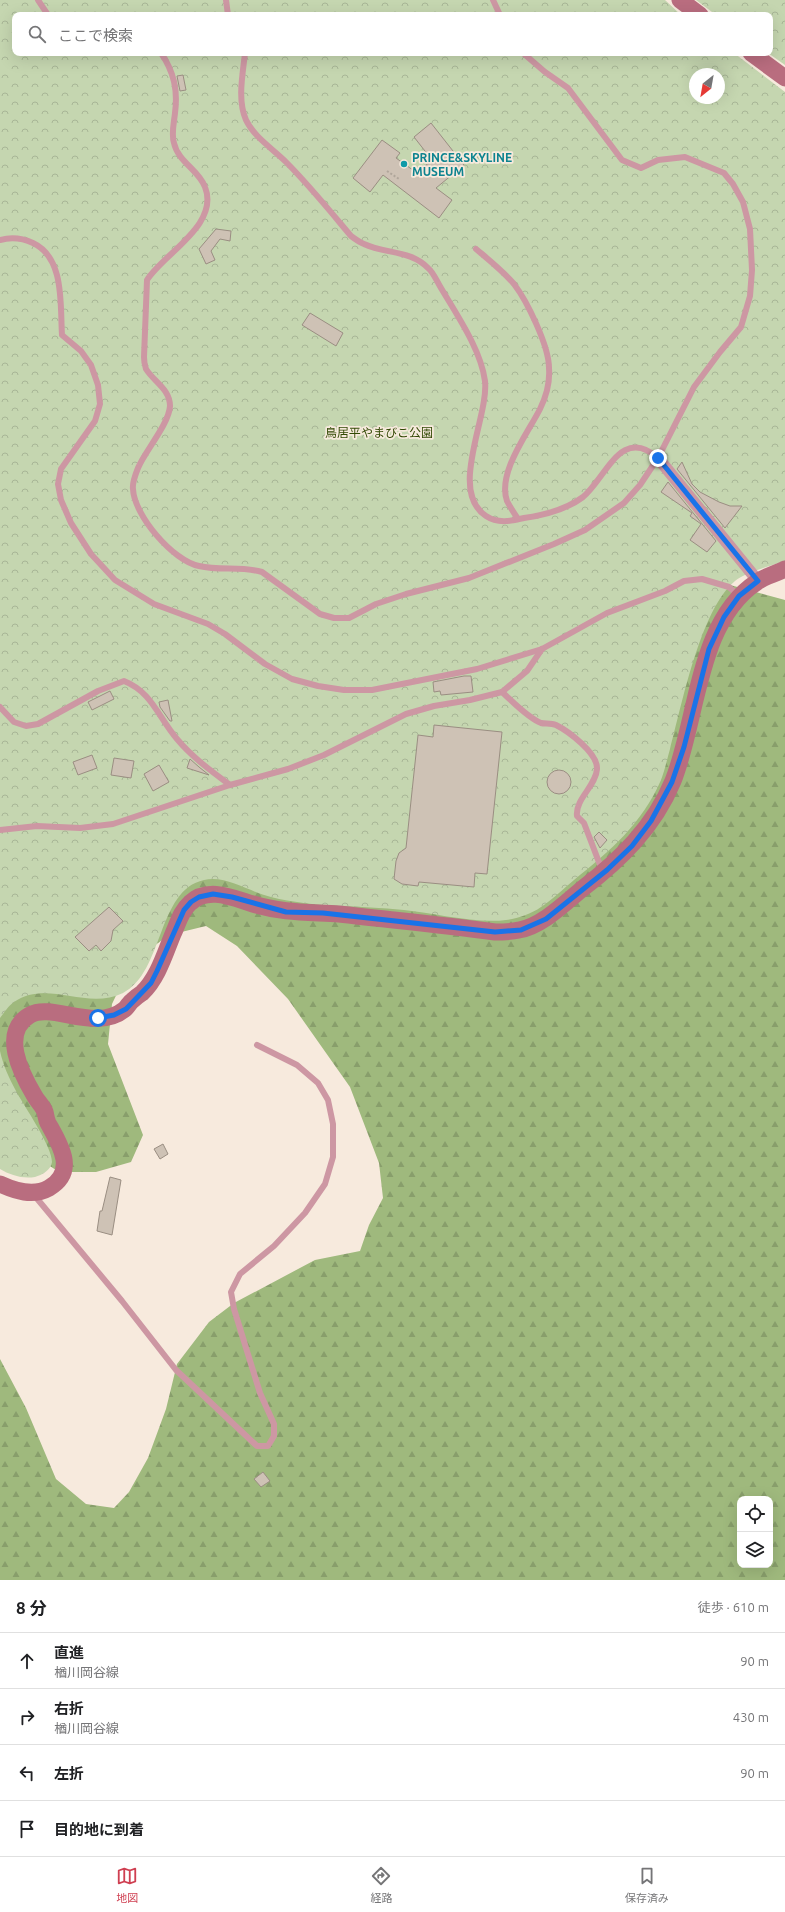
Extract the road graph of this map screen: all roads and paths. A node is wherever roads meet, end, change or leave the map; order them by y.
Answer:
1 (38, 0) edge
2 (226, 0) edge
3 (493, 0) edge
4 (680, 0) edge
5 (46, 12) edge
6 (228, 12) edge
7 (499, 12) edge
8 (696, 12) edge
9 (163, 56) edge
10 (244, 56) edge
11 (526, 56) edge
12 (756, 56) edge
13 (785, 78) edge
14 (433, 162) dead end
15 (386, 171) dead end
16 (419, 174) dead end
17 (399, 180) dead end
18 (0, 240) edge
19 (476, 249) dead end
20 (658, 458) junction
21 (518, 520) junction
22 (785, 569) edge
23 (758, 581) junction
24 (739, 596) junction
25 (542, 649) junction
26 (502, 692) junction
27 (0, 707) edge
28 (230, 785) junction
29 (0, 830) edge
30 (600, 865) dead end
31 (257, 1045) dead end
32 (0, 1184) edge
33 (32, 1193) junction

1 - 5 lane
2 - 6 lane
3 - 7 lane
4 - 8 main road
9 - 20 lane
10 - 21 lane
11 - 20 lane
12 - 13 main road
14 - 16 path
15 - 17 path
18 - 25 lane
19 - 21 lane
20 - 21 lane
20 - 23 street
22 - 23 main road
23 - 24 main road
24 - 25 lane
24 - 33 main road
25 - 26 lane
26 - 28 lane
26 - 30 lane
27 - 28 lane
28 - 29 lane
31 - 33 lane
32 - 33 main road

